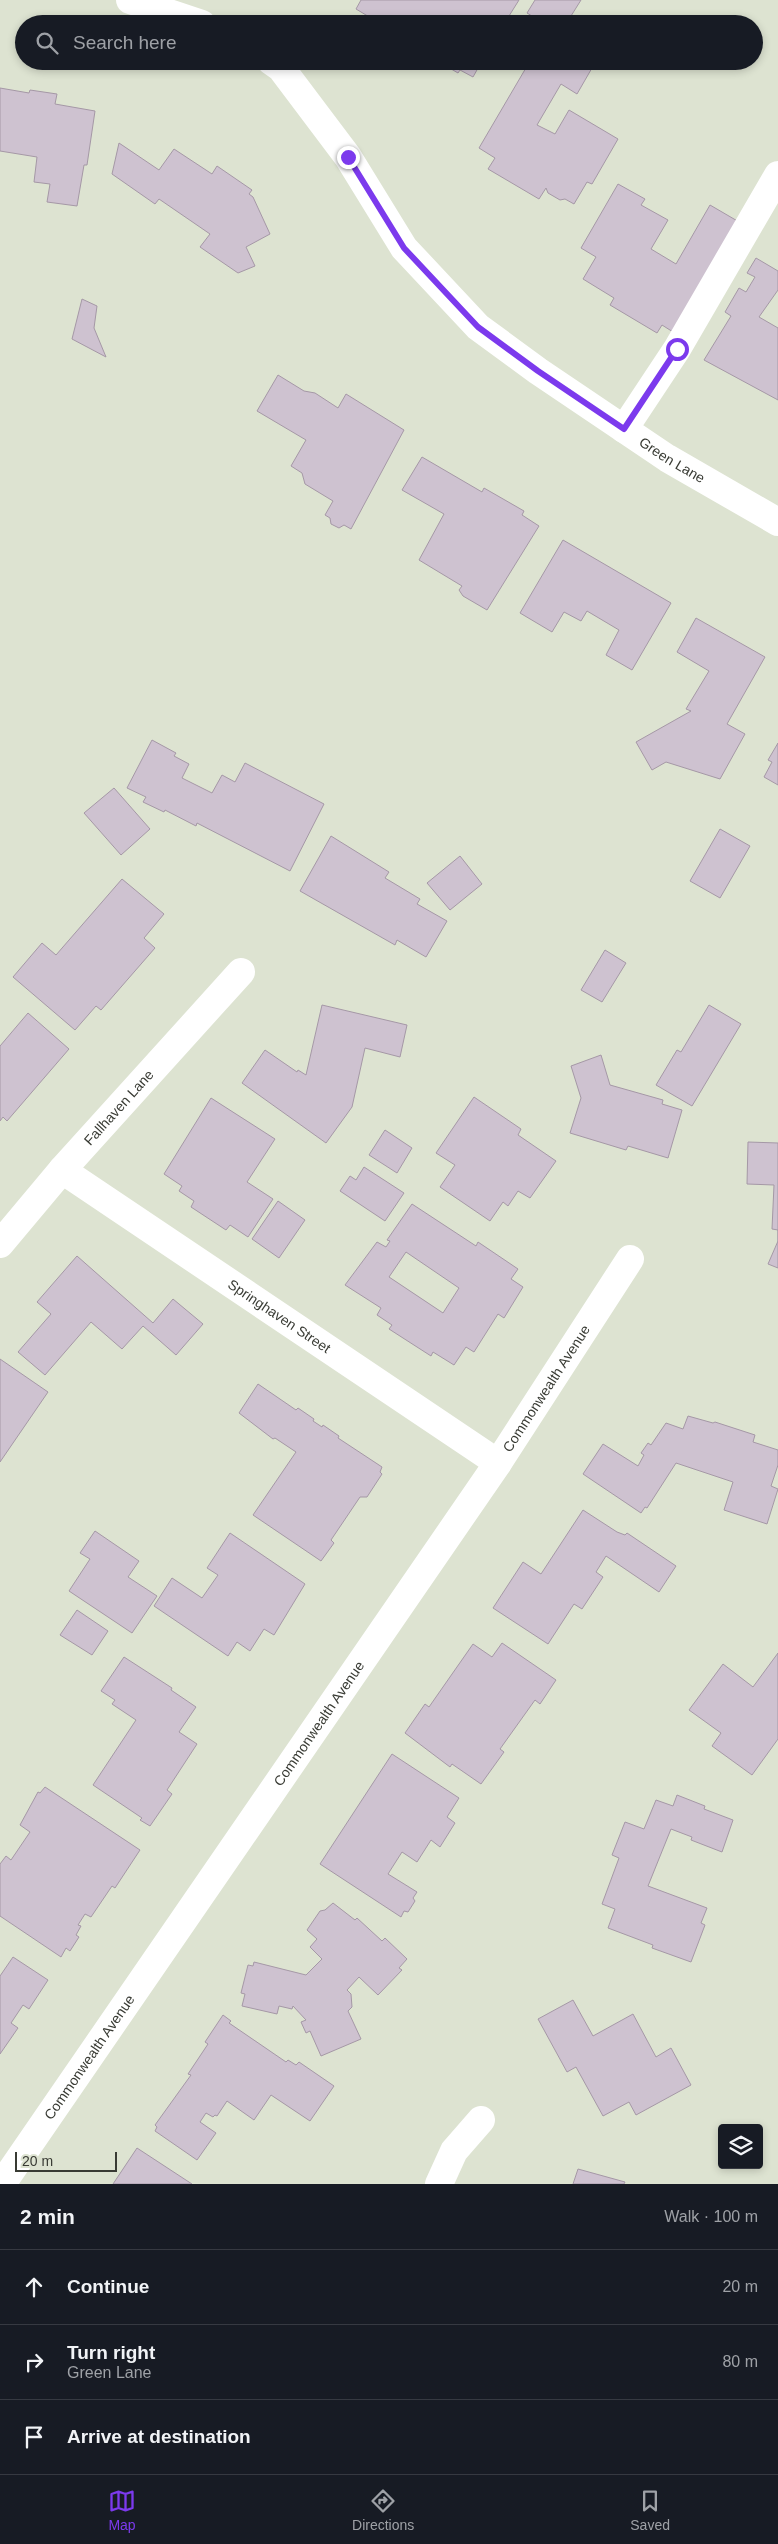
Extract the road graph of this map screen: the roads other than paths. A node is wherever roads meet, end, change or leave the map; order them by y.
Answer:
1 (130, 0) edge
2 (175, 15) edge
3 (283, 70) edge
4 (778, 175) edge
5 (624, 429) junction
6 (778, 522) edge
7 (241, 972) dead end
8 (62, 1170) junction
9 (0, 1244) edge
10 (630, 1259) dead end
11 (498, 1463) junction
12 (481, 2120) dead end
13 (2, 2184) edge
14 (439, 2184) edge

1 - 2 street
3 - 5 street, Green Lane
4 - 5 street
5 - 6 street, Green Lane
7 - 8 street, Fallhaven Lane
8 - 9 street, Fallhaven Lane
8 - 11 street, Springhaven Street
10 - 11 street, Commonwealth Avenue
11 - 13 street, Commonwealth Avenue
12 - 14 street

